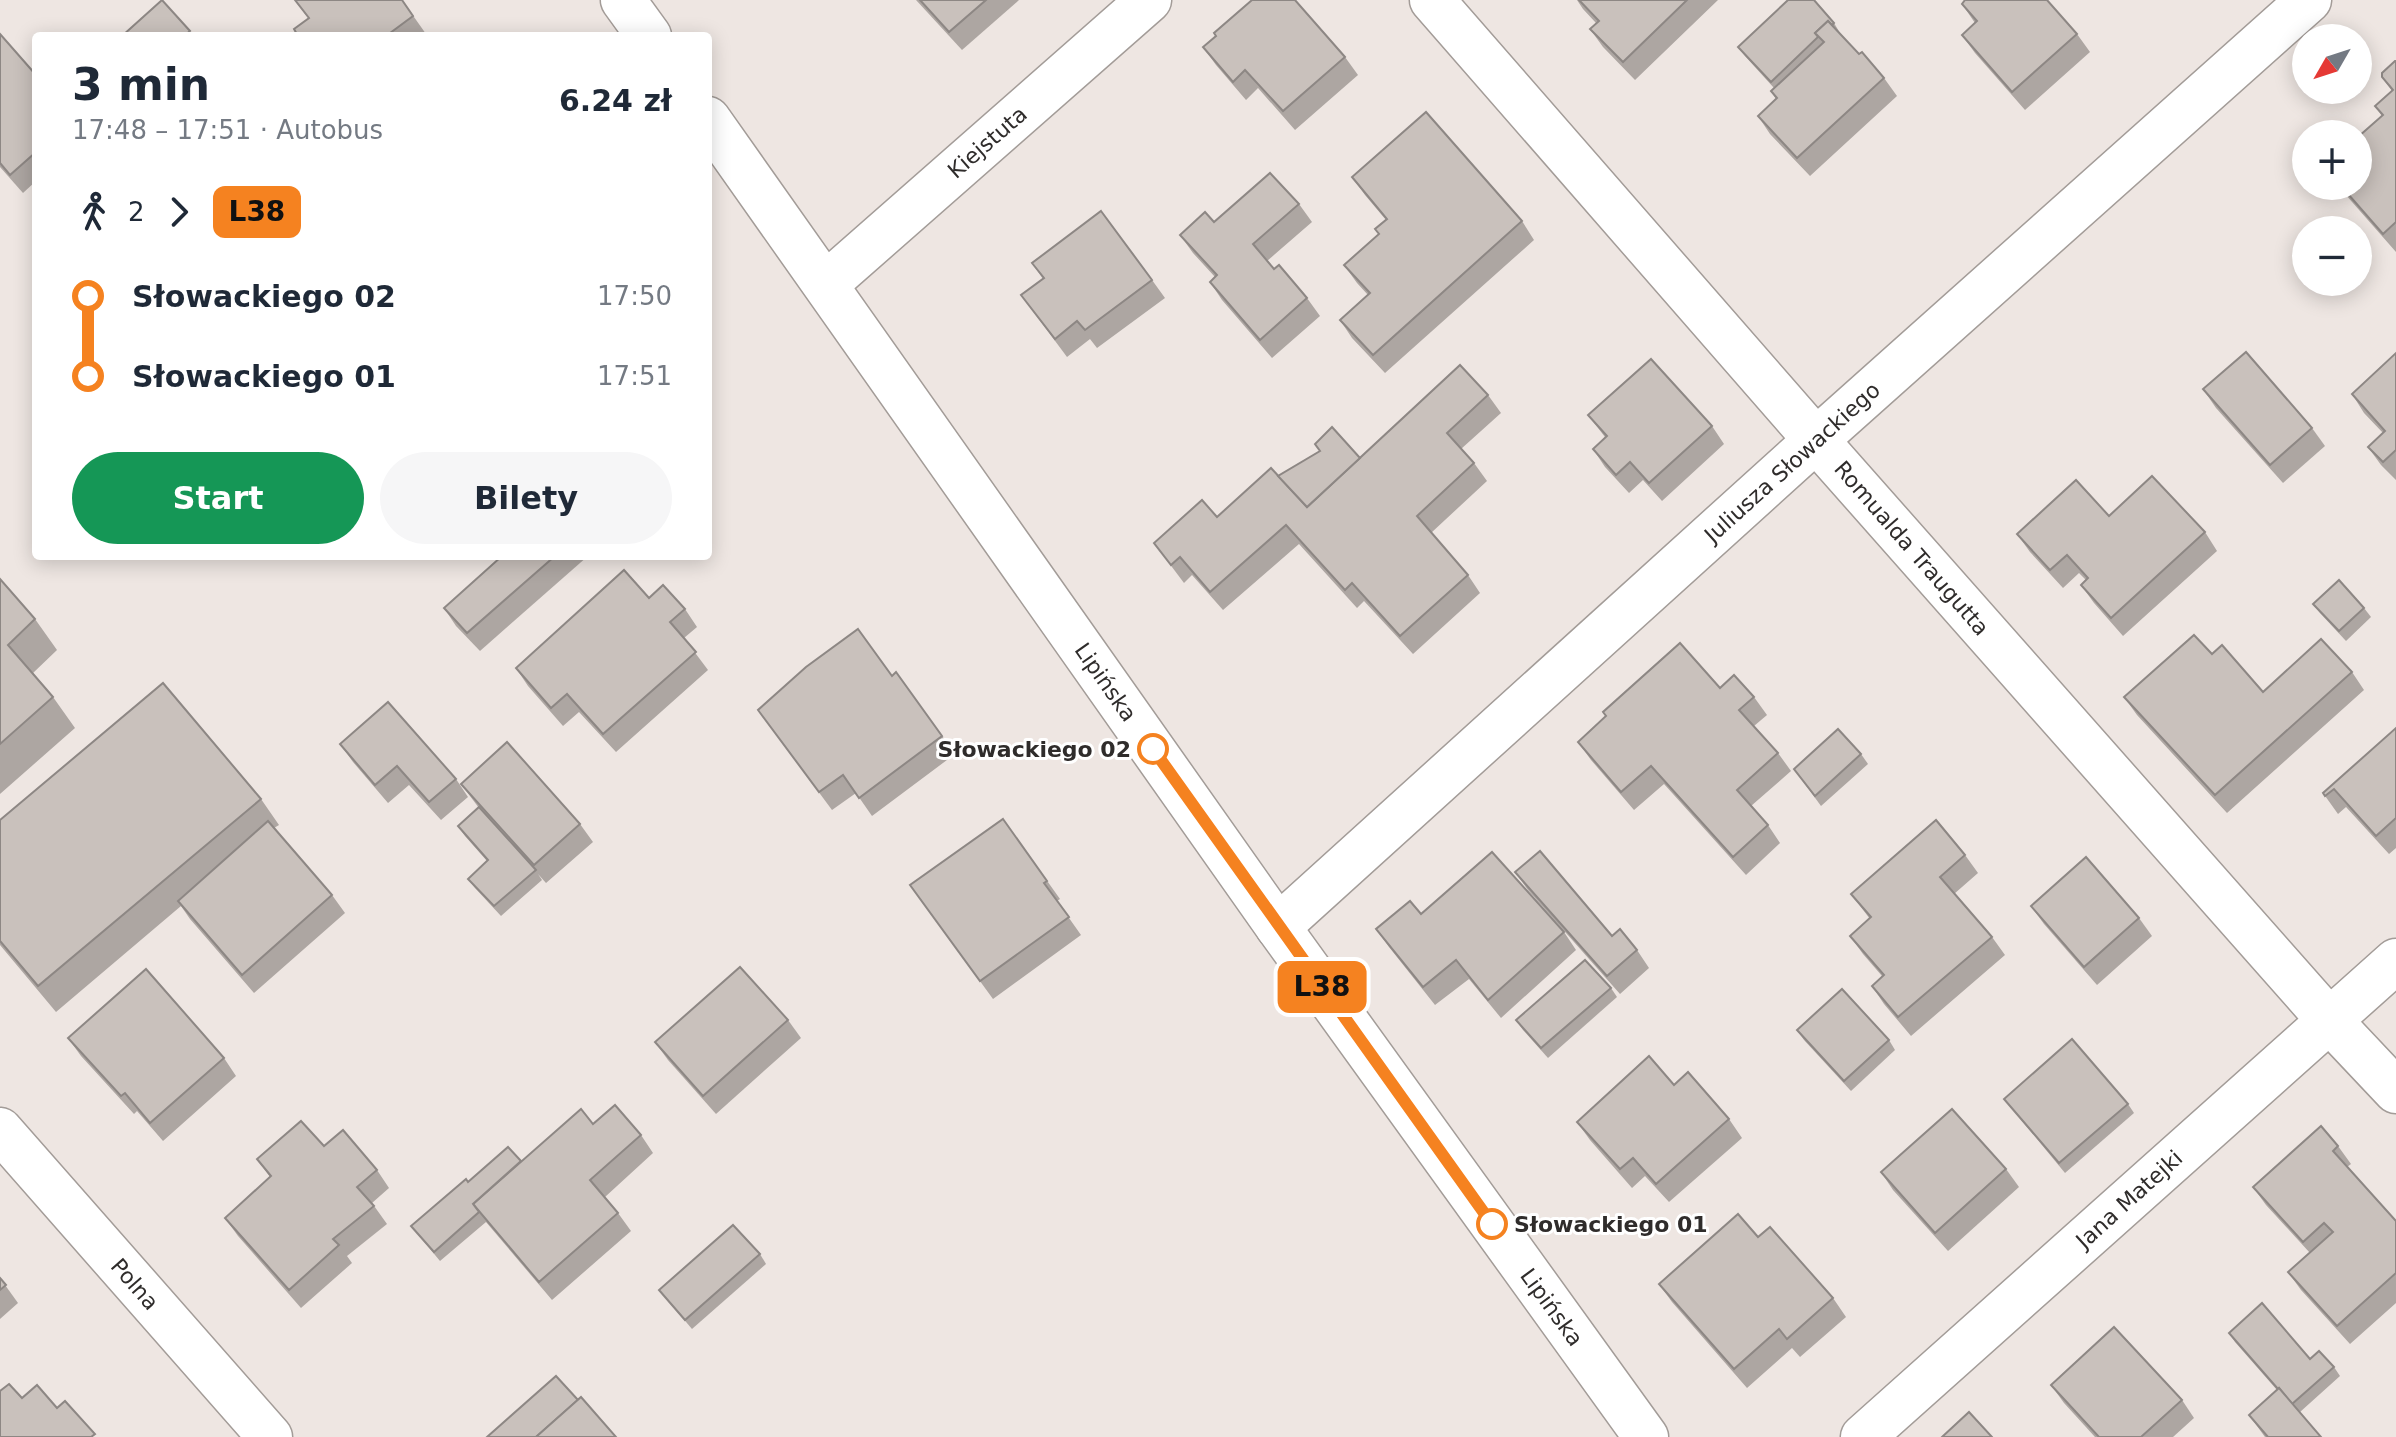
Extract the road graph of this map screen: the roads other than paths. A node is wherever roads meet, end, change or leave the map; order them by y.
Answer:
1 (623, 0) edge
2 (1149, 0) edge
3 (1432, 0) edge
4 (2309, 0) edge
5 (646, 32) edge
6 (712, 125) edge
7 (826, 284) junction
8 (1816, 440) junction
9 (1278, 927) junction
10 (2396, 961) edge
11 (2329, 1020) junction
12 (2396, 1091) edge
13 (0, 1130) edge
14 (1626, 1429) edge
15 (270, 1437) edge
16 (1863, 1437) edge

1 - 5 street
2 - 7 street, Kiejstuta
3 - 8 street, Romualda Traugutta
4 - 8 street, Juliusza Słowackiego
6 - 7 street, Lipińska
7 - 9 street, Lipińska
8 - 9 street, Juliusza Słowackiego
8 - 11 street, Romualda Traugutta
9 - 14 street, Lipińska
10 - 11 street, Jana Matejki
11 - 12 street, Romualda Traugutta
11 - 16 street, Jana Matejki
13 - 15 street, Polna

